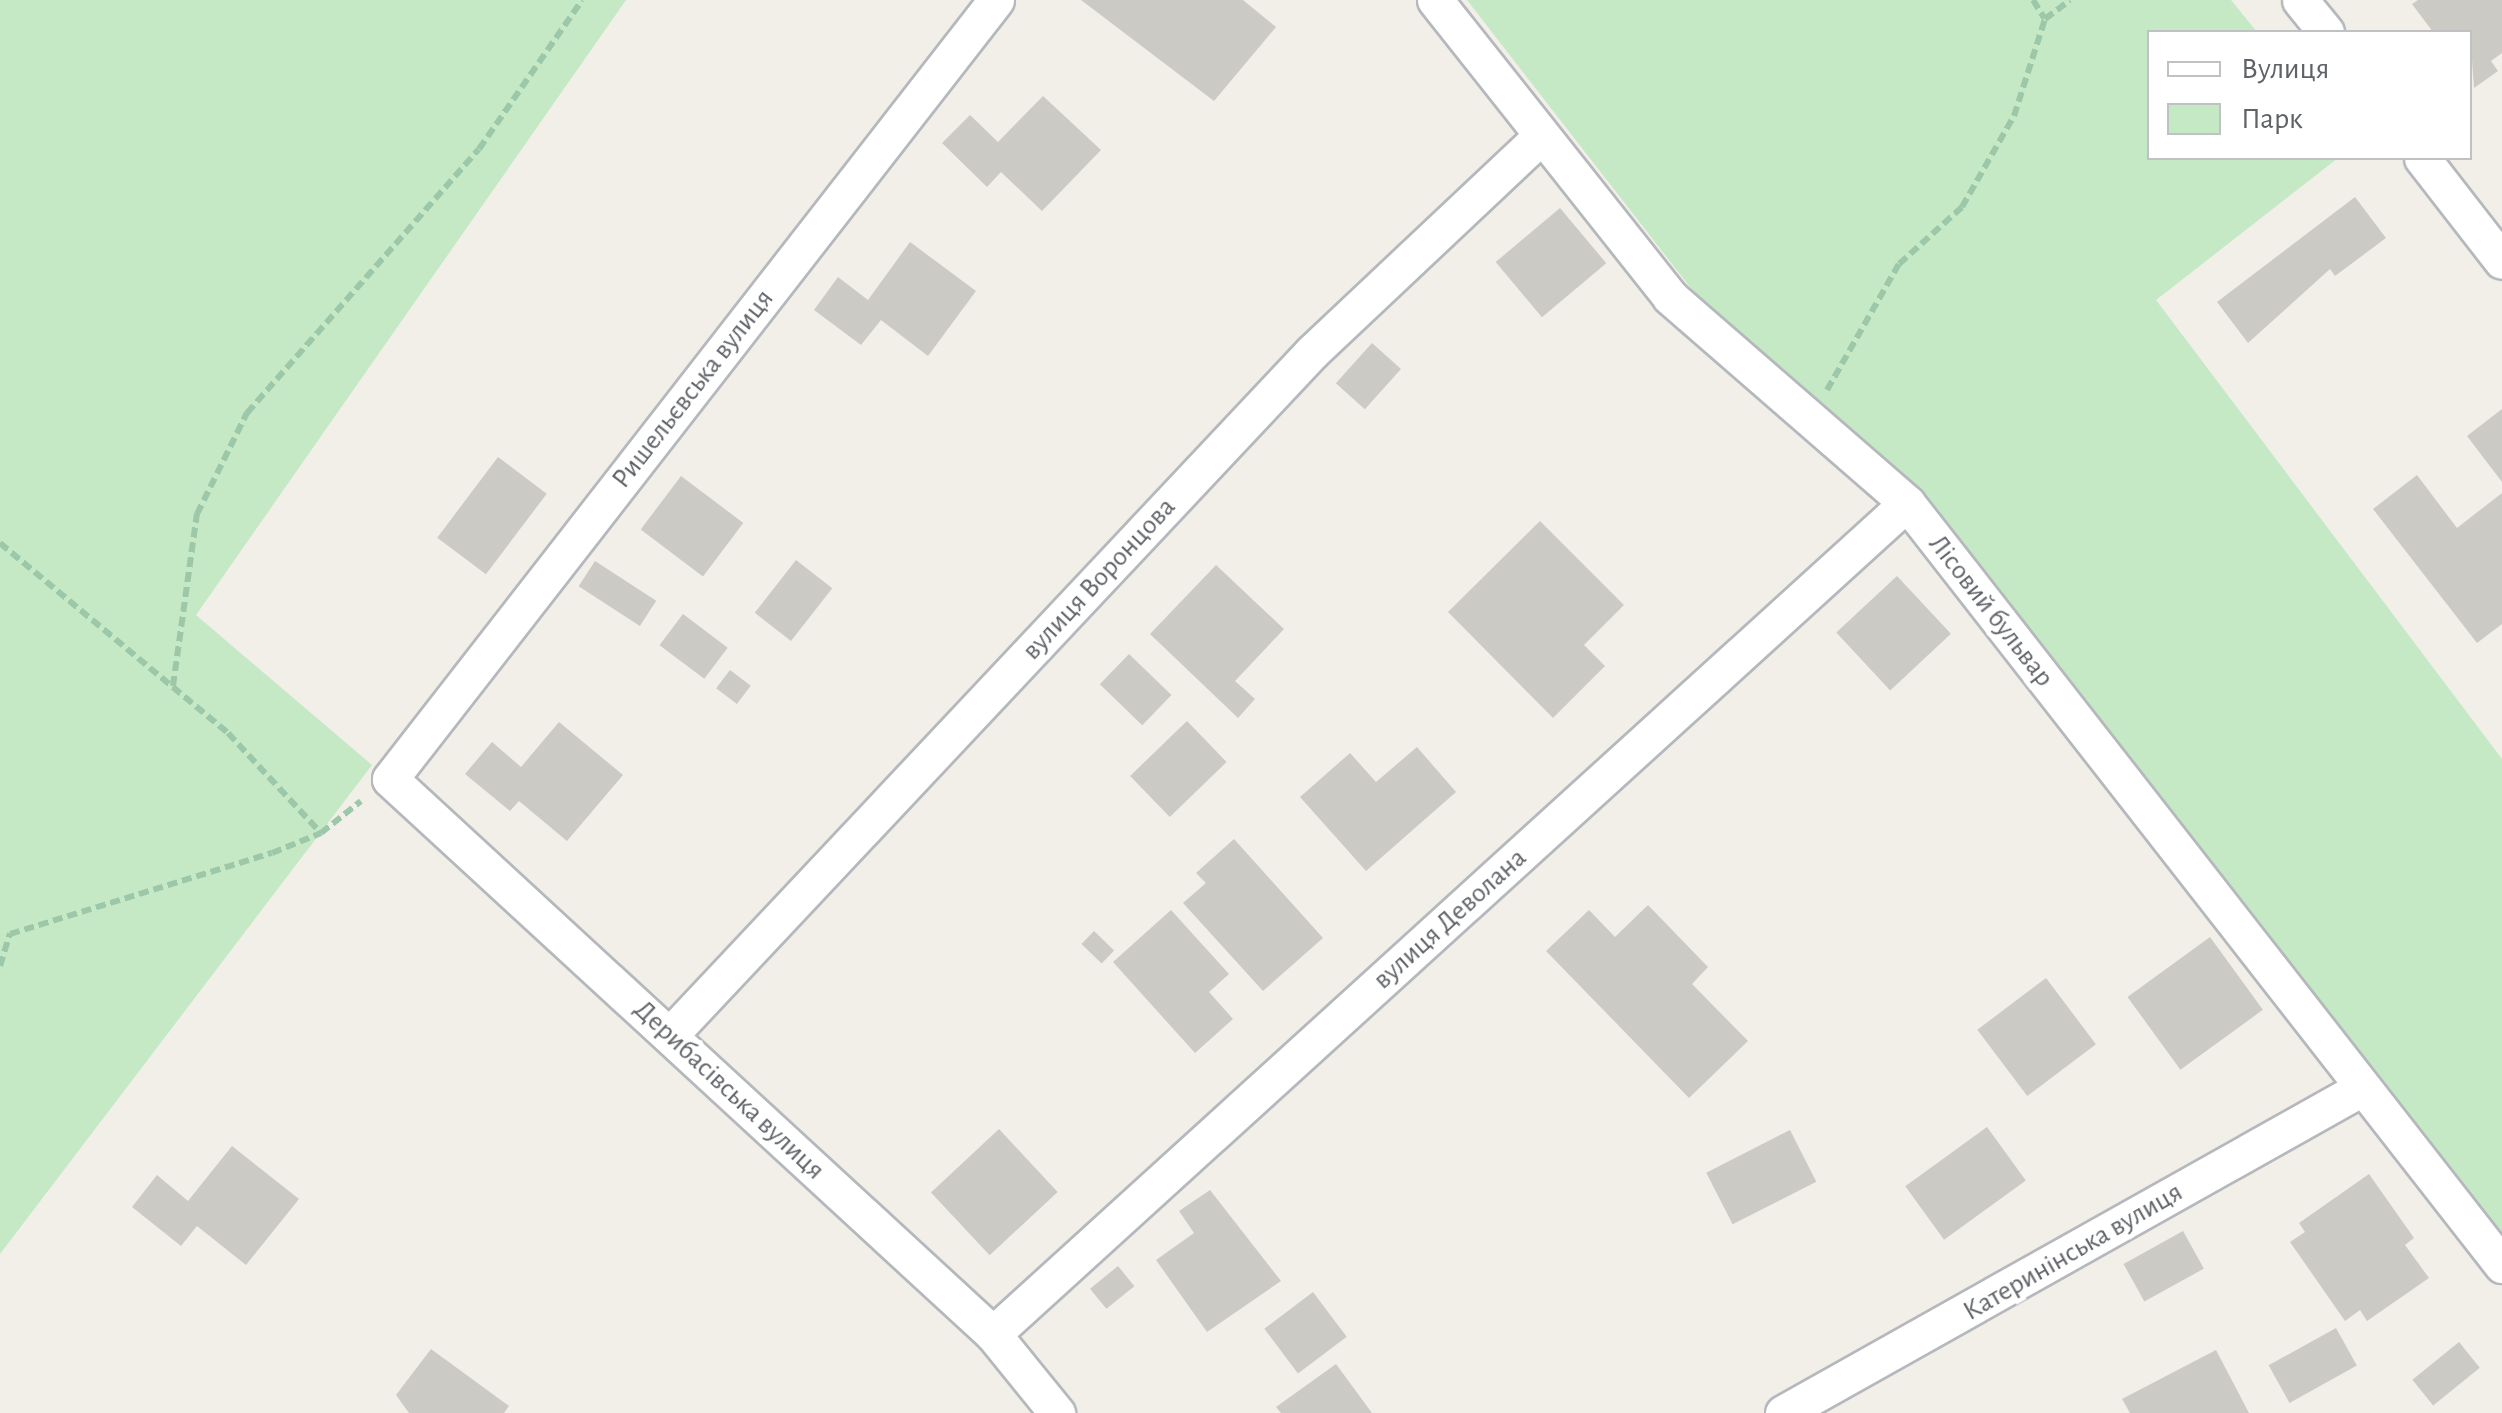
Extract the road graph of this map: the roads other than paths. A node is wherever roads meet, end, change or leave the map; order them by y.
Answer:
1 (996, 0) edge
2 (1436, 0) edge
3 (2300, 0) edge
4 (2324, 30) edge
5 (1540, 136) junction
6 (2424, 160) edge
7 (2502, 261) edge
8 (1907, 503) junction
9 (390, 778) joint
10 (670, 1035) junction
11 (2362, 1088) junction
12 (2502, 1265) edge
13 (993, 1334) junction
14 (1057, 1413) edge
15 (1783, 1413) edge

1 - 9 street, Ришельєвська вулиця
2 - 5 street, Лісовий бульвар
3 - 4 street
5 - 8 street, Лісовий бульвар
5 - 10 street, вулиця Воронцова
6 - 7 street
8 - 11 street, Лісовий бульвар
8 - 13 street, вулиця Деволана
9 - 10 street, Дерибасівська вулиця
10 - 13 street, Дерибасівська вулиця
11 - 12 street, Лісовий бульвар
11 - 15 street, Катеринінська вулиця
13 - 14 street, Дерибасівська вулиця

